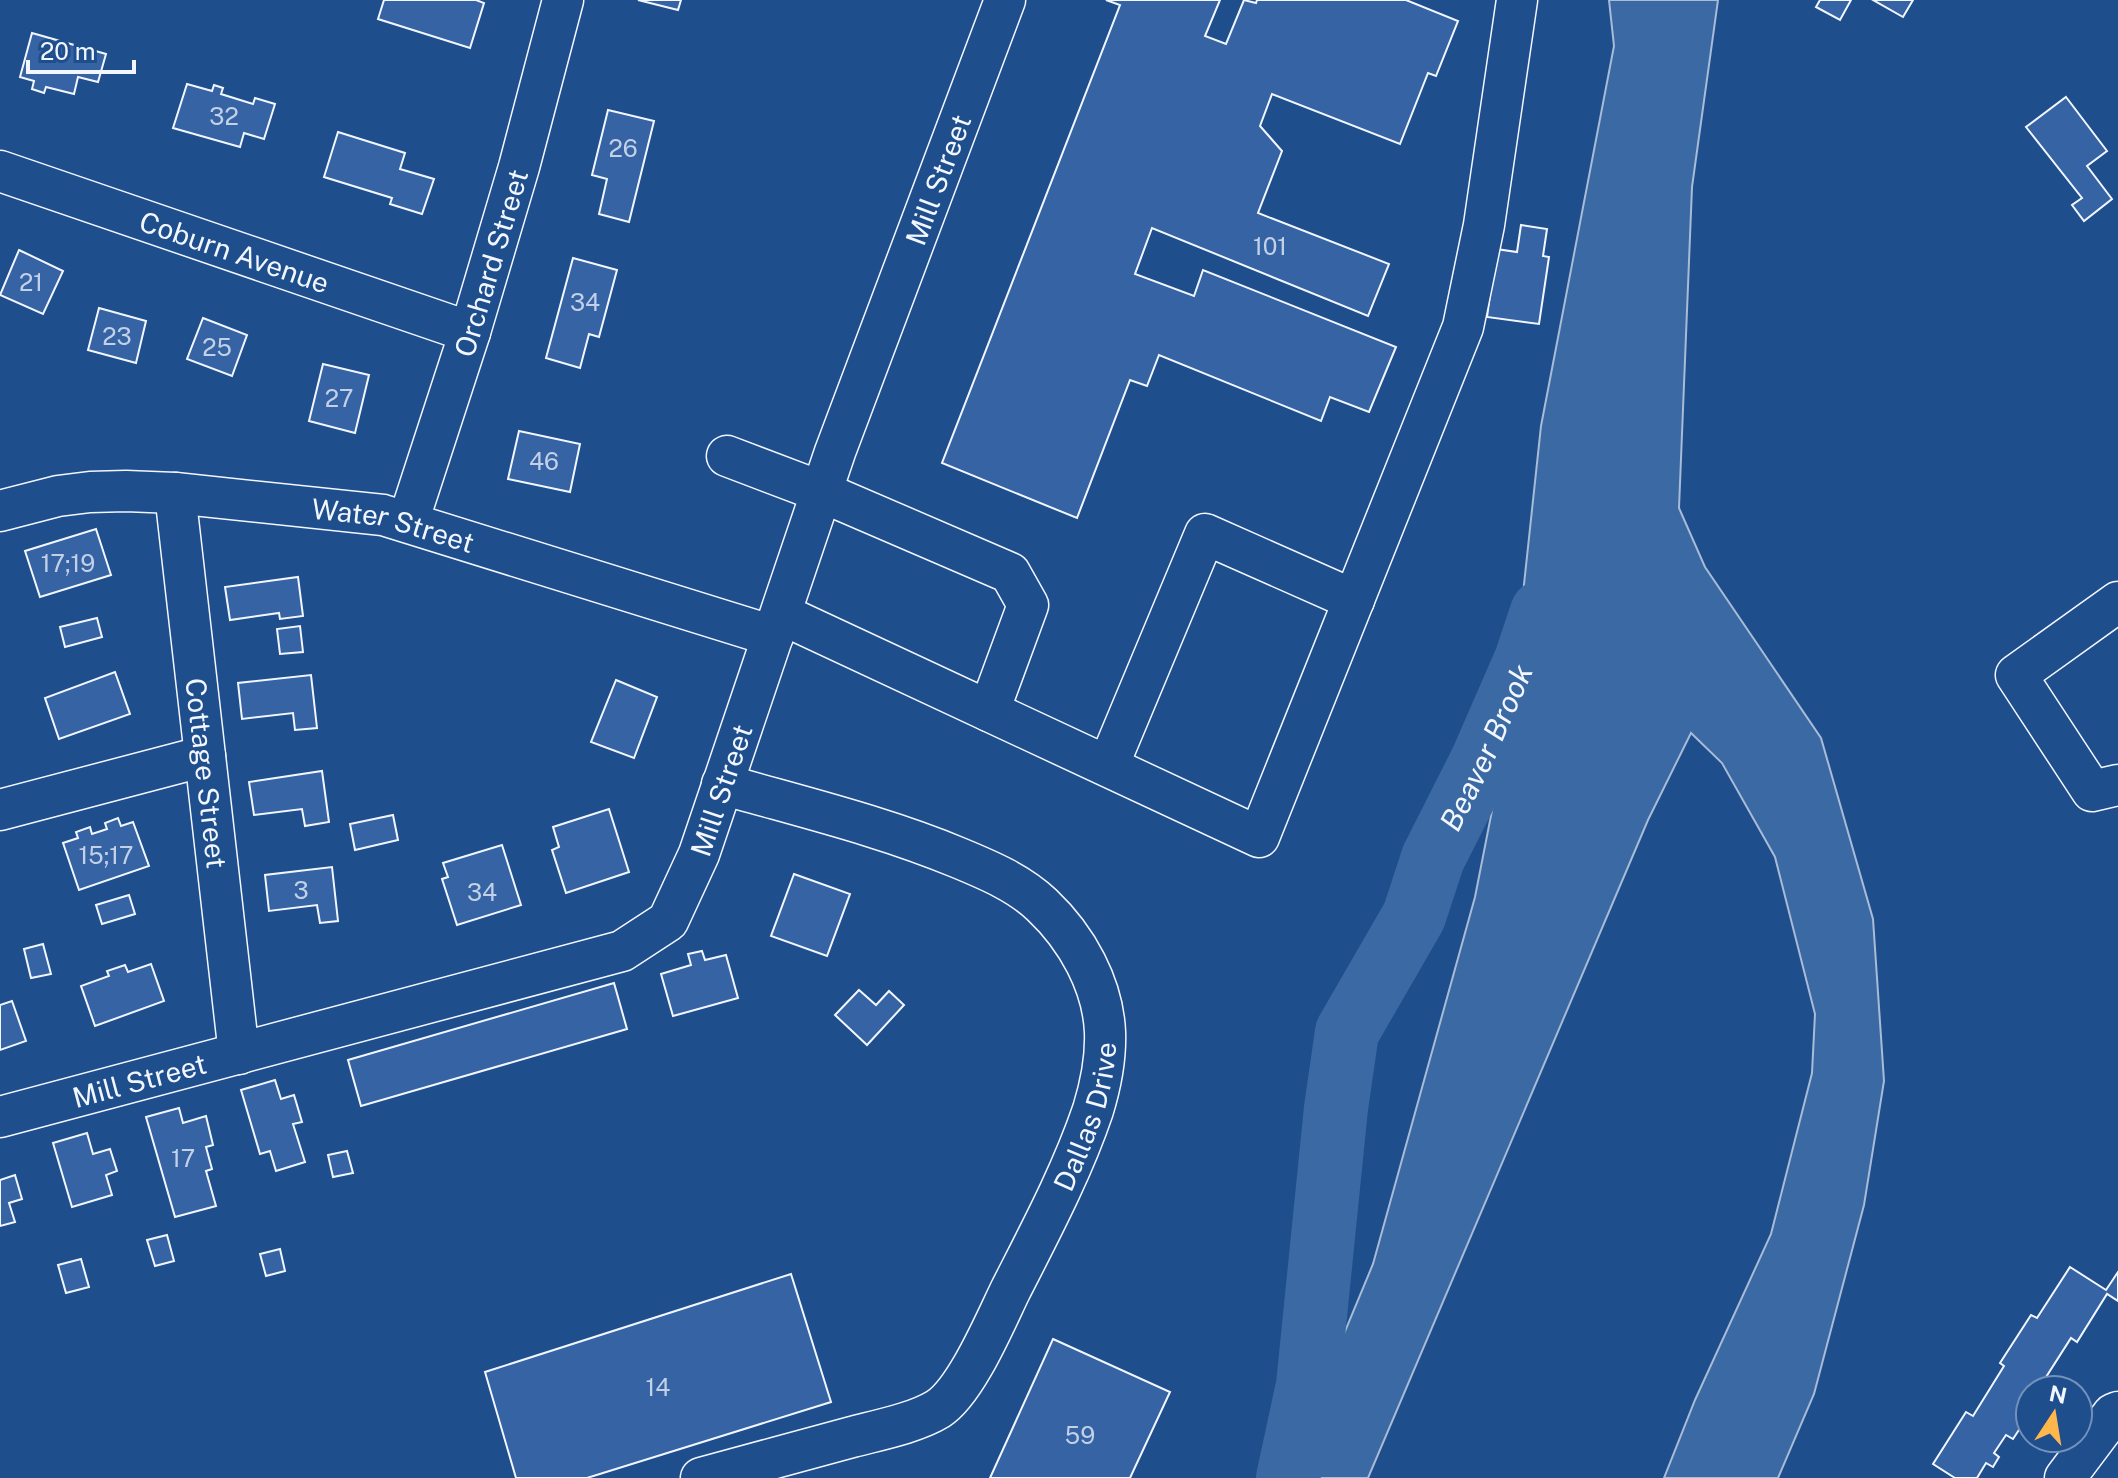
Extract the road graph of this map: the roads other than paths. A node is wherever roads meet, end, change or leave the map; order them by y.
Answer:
1 (563, 0) edge
2 (1005, 0) edge
3 (1517, 0) edge
4 (0, 171) edge
5 (470, 332) junction
6 (727, 456) dead end
7 (822, 492) junction
8 (175, 493) junction
9 (0, 511) edge
10 (408, 522) junction
11 (1354, 600) junction
12 (2118, 602) edge
13 (777, 625) junction
14 (989, 711) junction
15 (205, 756) junction
16 (1108, 766) junction
17 (722, 784) junction
18 (2118, 785) edge
19 (0, 810) edge
20 (239, 1054) junction
21 (0, 1117) edge
22 (2118, 1412) edge
23 (701, 1478) edge
24 (2065, 1478) edge

1 - 5 street, Orchard Street
2 - 7 street, Mill Street
3 - 11 street
4 - 5 street, Coburn Avenue
5 - 10 street, Orchard Street
6 - 7 street
7 - 13 street, Mill Street
7 - 14 street
8 - 9 street, Water Street
8 - 10 street, Water Street
8 - 15 street, Cottage Street
10 - 13 street, Water Street
11 - 16 street
11 - 16 street, Water Street
12 - 18 street
13 - 14 street, Water Street
13 - 17 street, Mill Street
14 - 16 street, Water Street
15 - 19 street
15 - 20 street, Cottage Street
17 - 20 street, Mill Street
17 - 23 street, Dallas Drive
20 - 21 street, Mill Street
22 - 24 street

